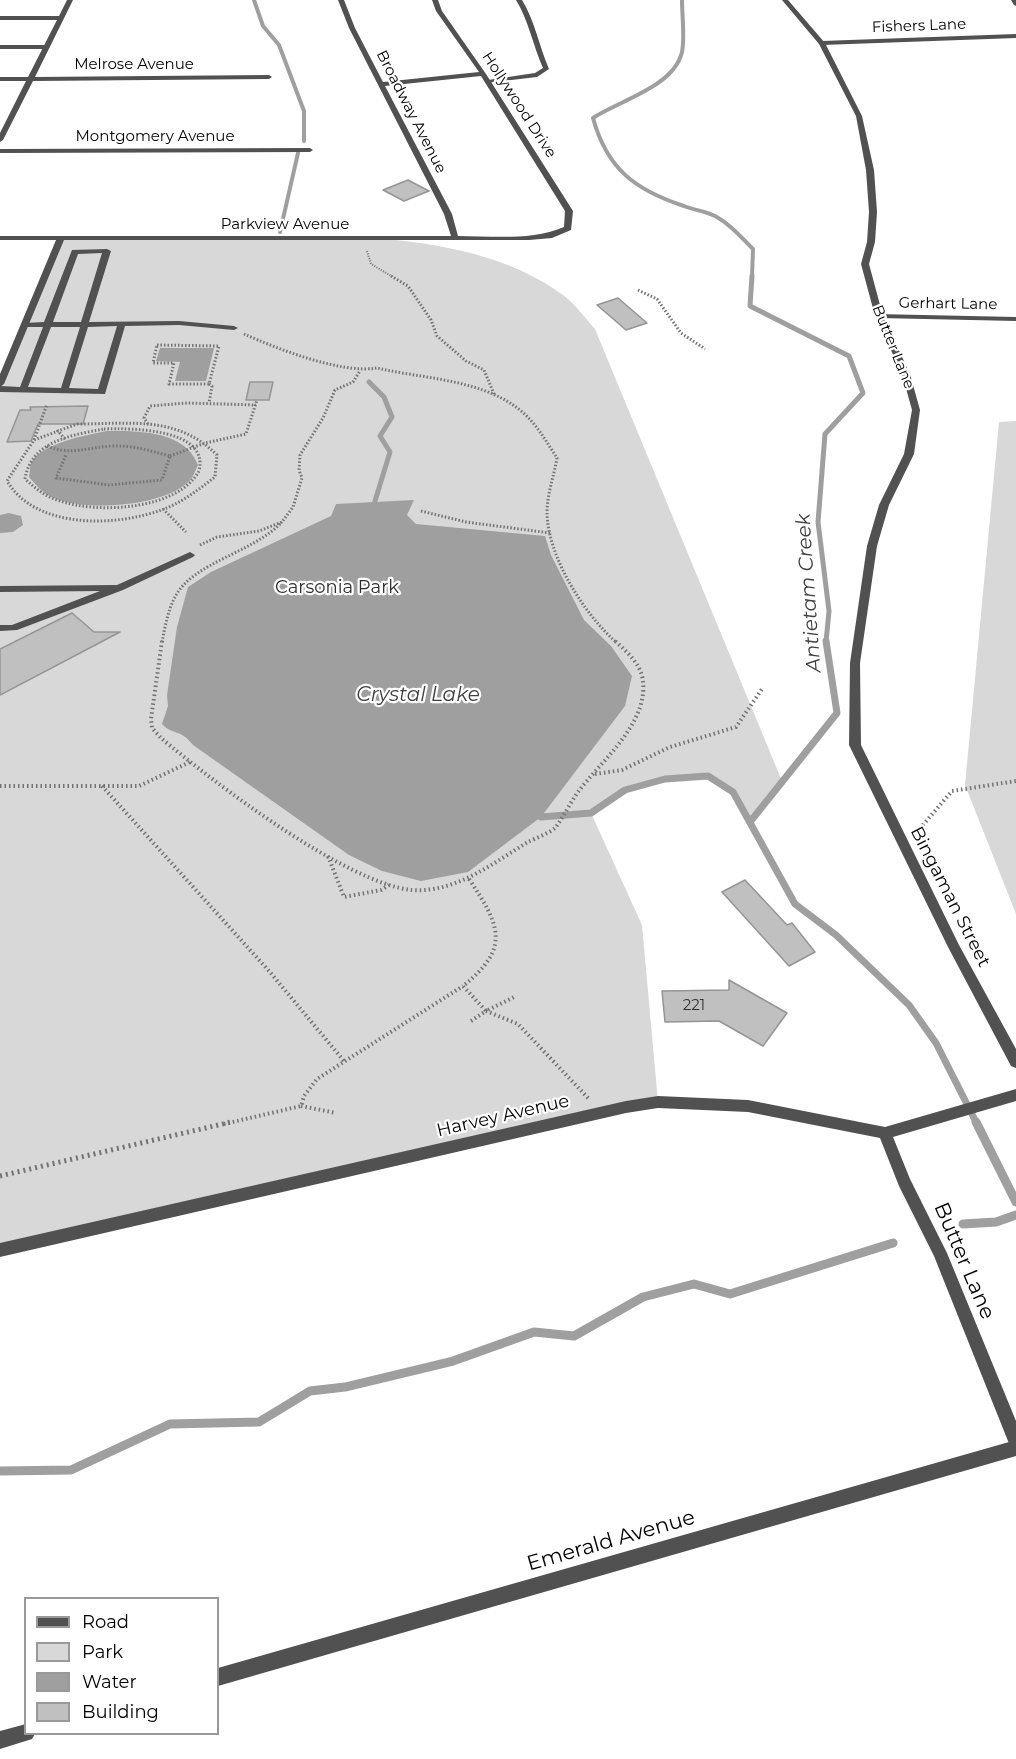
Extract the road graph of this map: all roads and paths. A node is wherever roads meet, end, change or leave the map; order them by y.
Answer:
1 (70, 0) edge
2 (341, 0) edge
3 (435, 0) edge
4 (519, 0) edge
5 (785, 0) edge
6 (0, 18) edge
7 (60, 18) junction
8 (1016, 36) edge
9 (822, 43) junction
10 (0, 47) edge
11 (47, 47) junction
12 (483, 74) junction
13 (269, 77) dead end
14 (0, 79) edge
15 (32, 79) junction
16 (488, 82) junction
17 (383, 84) junction
18 (0, 140) edge
19 (310, 150) dead end
20 (0, 151) edge
21 (568, 228) joint
22 (0, 238) edge
23 (61, 238) junction
24 (357, 238) junction
25 (455, 238) junction
26 (638, 290) dead end
27 (879, 316) junction
28 (1016, 319) edge
29 (48, 324) junction
30 (122, 324) junction
31 (25, 325) junction
32 (84, 325) junction
33 (234, 328) joint
34 (705, 350) dead end
35 (360, 371) junction
36 (0, 384) edge
37 (209, 384) junction
38 (0, 389) edge
39 (23, 390) junction
40 (64, 391) junction
41 (494, 394) junction
42 (257, 400) dead end
43 (47, 403) dead end
44 (209, 403) junction
45 (256, 405) junction
46 (118, 424) junction
47 (148, 424) junction
48 (116, 429) junction
49 (57, 430) junction
50 (65, 439) junction
51 (34, 440) junction
52 (205, 442) junction
53 (47, 446) junction
54 (192, 448) junction
55 (24, 455) junction
56 (66, 455) junction
57 (170, 456) junction
58 (32, 457) junction
59 (163, 510) junction
60 (421, 512) dead end
61 (282, 522) junction
62 (186, 532) dead end
63 (550, 533) junction
64 (217, 537) dead end
65 (200, 540) dead end
66 (204, 543) dead end
67 (190, 555) dead end
68 (119, 588) junction
69 (0, 589) edge
70 (0, 628) edge
71 (762, 689) dead end
72 (855, 745) joint
73 (190, 762) junction
74 (594, 774) junction
75 (1016, 782) edge
76 (0, 786) edge
77 (102, 786) junction
78 (905, 847) junction
79 (328, 856) junction
80 (469, 879) junction
81 (389, 885) junction
82 (462, 986) junction
83 (516, 996) dead end
84 (486, 1011) junction
85 (471, 1021) dead end
86 (344, 1061) junction
87 (1016, 1062) edge
88 (1016, 1095) edge
89 (301, 1106) junction
90 (602, 1112) junction
91 (336, 1113) dead end
92 (885, 1133) junction
93 (0, 1176) edge
94 (0, 1250) edge
95 (1016, 1440) edge
96 (1016, 1448) edge
97 (219, 1677) edge
98 (24, 1734) edge
99 (0, 1740) edge

1 - 7 street
2 - 17 street, Broadway Avenue
3 - 12 street, Hollywood Drive
4 - 16 street
5 - 9 street, Butter Lane
6 - 7 street
7 - 11 street
8 - 9 street, Fishers Lane
9 - 27 street, Butter Lane
10 - 11 street
11 - 15 street
12 - 16 street, Hollywood Drive
12 - 17 street
13 - 15 street, Melrose Avenue
14 - 15 street, Melrose Avenue
15 - 18 street
16 - 21 street, Hollywood Drive
17 - 25 street, Broadway Avenue
19 - 20 street, Montgomery Avenue
21 - 25 street, Parkview Avenue
22 - 23 street, Parkview Avenue
23 - 24 street, Parkview Avenue
23 - 31 street
24 - 25 street, Parkview Avenue
24 - 41 path
26 - 34 path
27 - 28 street, Gerhart Lane
27 - 72 street, Butter Lane
29 - 31 street
29 - 32 street
29 - 32 street
29 - 39 street
30 - 32 street
30 - 33 street
30 - 40 street
31 - 36 street
32 - 40 street
33 - 35 path
35 - 41 path
35 - 61 path
37 - 37 path
37 - 44 path
38 - 39 street
39 - 40 street
41 - 63 path
42 - 45 path
43 - 51 path
44 - 45 path
44 - 47 path
45 - 52 path
46 - 47 path
46 - 48 path
46 - 49 path
47 - 52 path
48 - 50 path
48 - 54 path
49 - 50 path
49 - 51 path
50 - 53 path
51 - 55 path
52 - 54 path
52 - 59 path
53 - 56 path
53 - 58 path
54 - 57 path
54 - 58 path
55 - 58 path
55 - 59 path
56 - 57 path
56 - 57 path
59 - 62 path
60 - 63 path
61 - 64 path
61 - 73 path
63 - 74 path
65 - 66 path
67 - 68 street
68 - 69 street
68 - 70 street
71 - 74 path
72 - 78 street, Bingaman Street
73 - 77 path
73 - 79 path
74 - 80 path
75 - 78 path
76 - 77 path
77 - 86 path
78 - 87 street, Bingaman Street
79 - 81 path
79 - 81 path
80 - 81 path
80 - 82 path
82 - 84 path
82 - 86 path
83 - 84 path
84 - 85 path
84 - 90 path
86 - 89 path
88 - 92 street, Harvey Avenue
89 - 91 path
89 - 93 path
90 - 92 street, Harvey Avenue
90 - 94 street, Harvey Avenue
92 - 95 street, Butter Lane
96 - 97 street, Emerald Avenue
98 - 99 street

